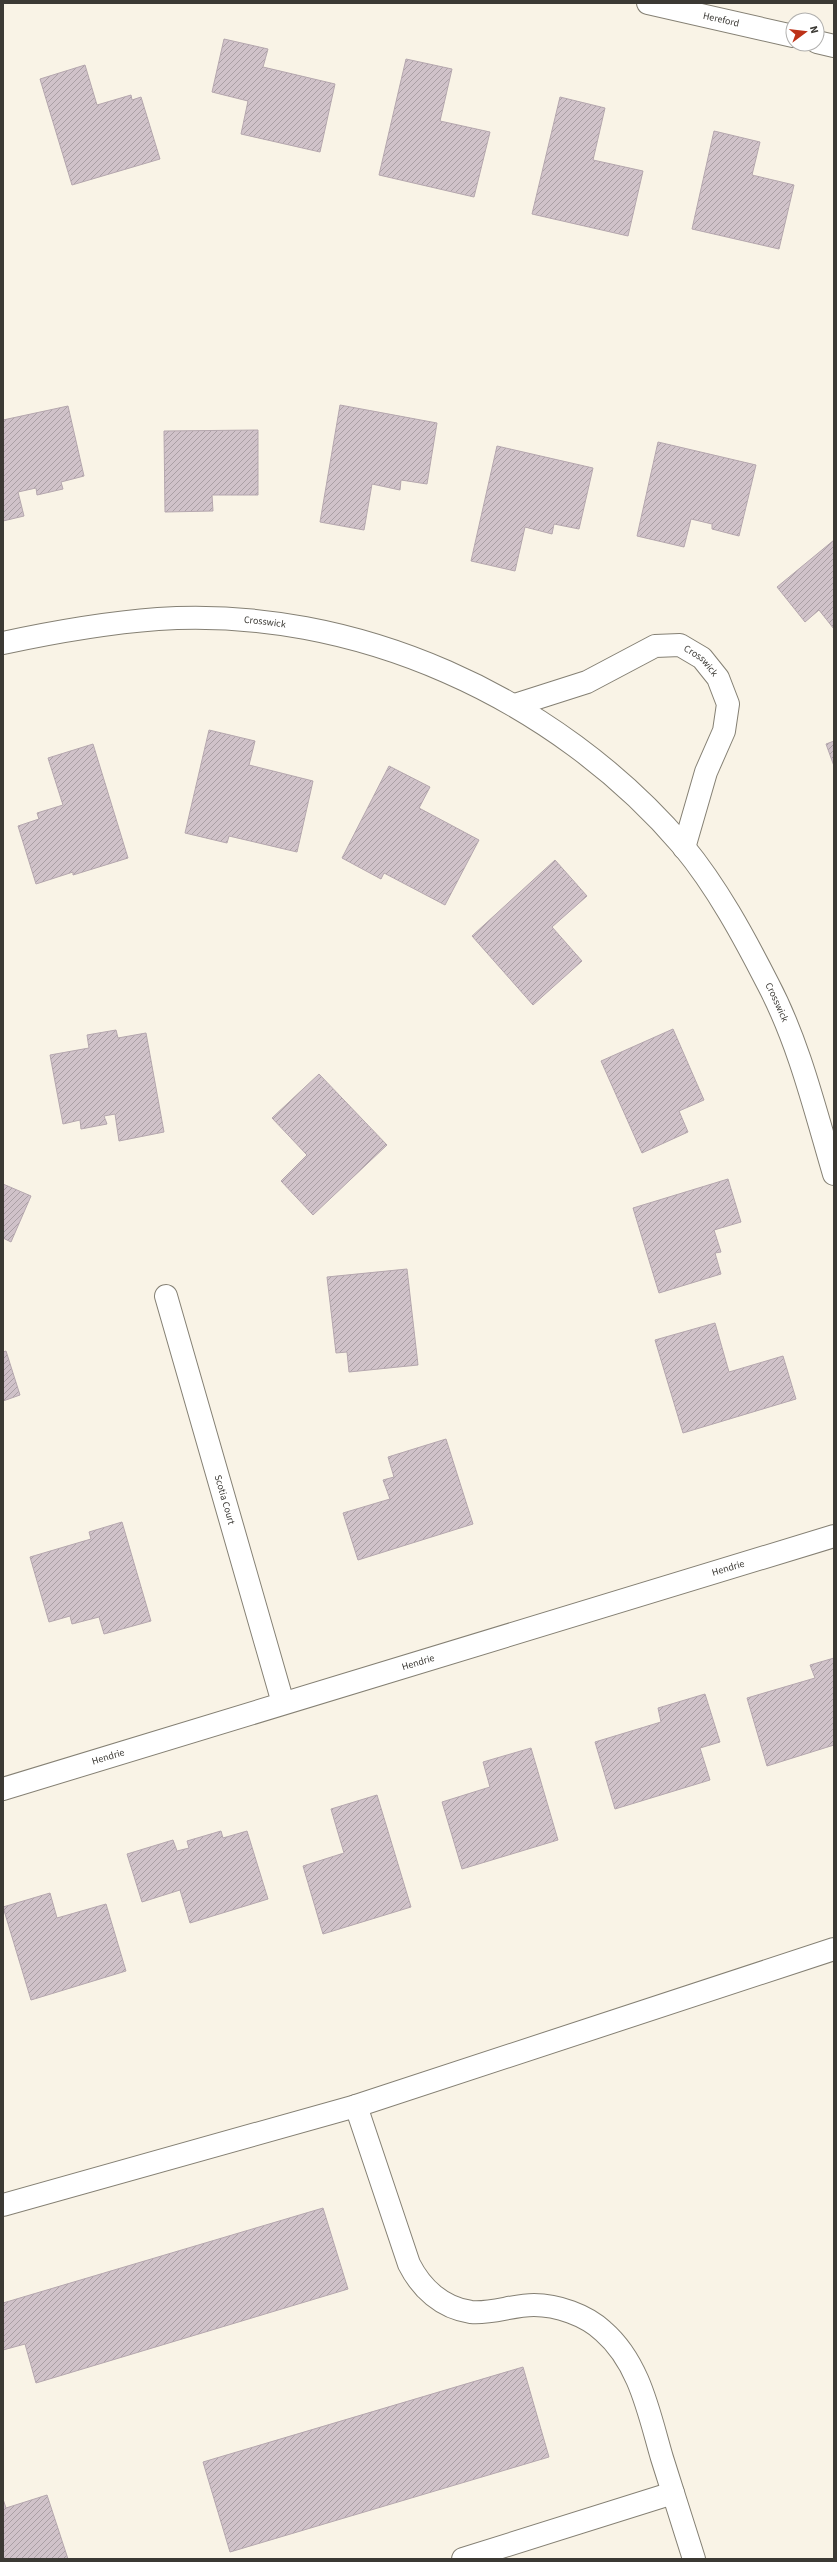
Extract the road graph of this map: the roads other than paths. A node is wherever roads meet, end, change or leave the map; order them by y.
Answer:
1 (648, 3) edge
2 (702, 9) edge
3 (785, 34) edge
4 (3, 643) edge
5 (515, 705) junction
6 (684, 848) junction
7 (834, 1174) edge
8 (166, 1296) dead end
9 (834, 1536) edge
10 (283, 1704) junction
11 (3, 1789) edge
12 (834, 1949) edge
13 (356, 2106) junction
14 (3, 2205) edge
15 (673, 2494) junction
16 (463, 2559) edge
17 (694, 2559) edge

1 - 2 street, Hereford
2 - 3 street, Hereford
4 - 5 street, Crosswick
5 - 6 street, Crosswick
5 - 6 street, Crosswick
6 - 7 street, Crosswick
8 - 10 street, Scotia Court
9 - 10 street, Hendrie
10 - 11 street, Hendrie
12 - 13 street
13 - 14 street
13 - 15 street
15 - 16 street
15 - 17 street

